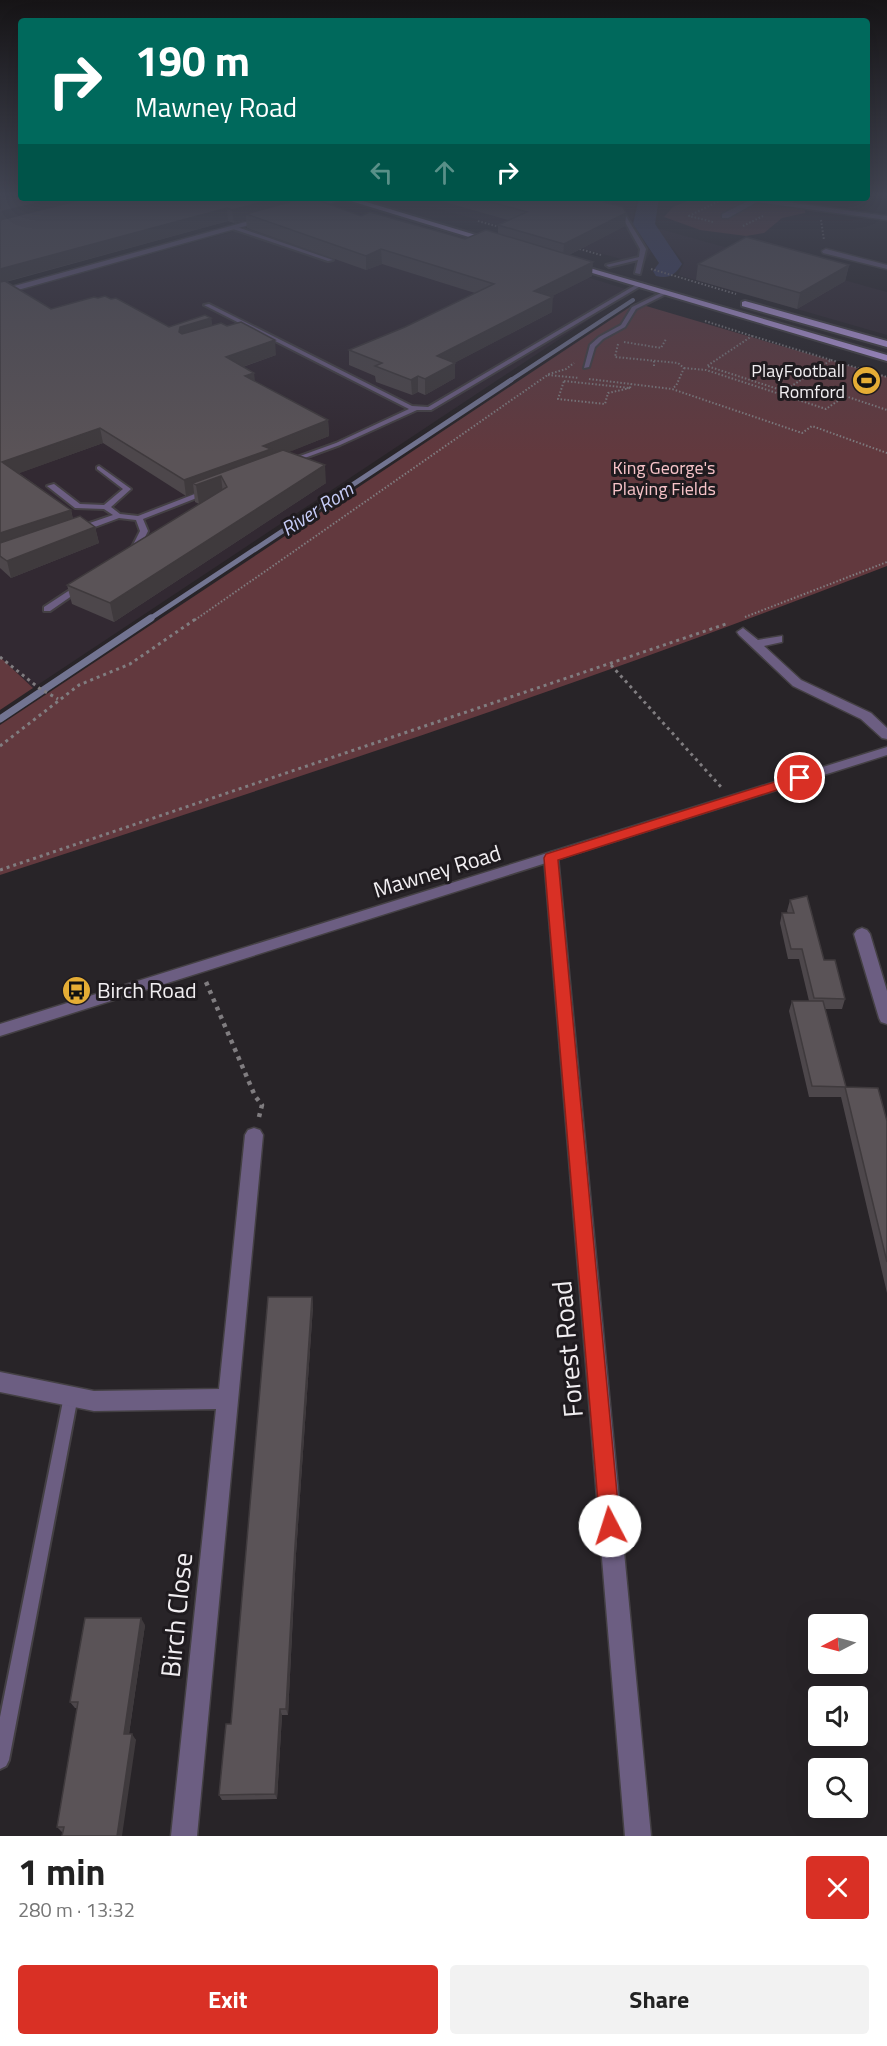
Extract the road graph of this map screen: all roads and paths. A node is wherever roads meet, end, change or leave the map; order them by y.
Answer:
1 (41, 282) edge
2 (633, 282) edge
3 (641, 284) junction
4 (667, 292) junction
5 (0, 293) edge
6 (740, 302) dead end
7 (207, 305) dead end
8 (247, 327) junction
9 (236, 330) edge
10 (666, 339) dead end
11 (887, 344) edge
12 (887, 358) edge
13 (831, 360) junction
14 (654, 361) junction
15 (586, 367) dead end
16 (654, 368) dead end
17 (684, 368) junction
18 (566, 369) dead end
19 (547, 375) junction
20 (887, 377) edge
21 (631, 386) junction
22 (672, 389) junction
23 (417, 408) junction
24 (887, 410) edge
25 (887, 453) edge
26 (283, 464) edge
27 (99, 468) dead end
28 (51, 486) dead end
29 (217, 489) edge
30 (106, 507) junction
31 (118, 516) junction
32 (139, 518) junction
33 (75, 531) edge
34 (127, 557) edge
35 (887, 562) edge
36 (87, 583) edge
37 (47, 609) dead end
38 (745, 617) dead end
39 (734, 621) dead end
40 (743, 632) dead end
41 (778, 639) dead end
42 (756, 644) junction
43 (0, 657) edge
44 (611, 665) junction
45 (56, 698) junction
46 (887, 735) edge
47 (0, 746) edge
48 (887, 751) edge
49 (733, 800) junction
50 (551, 858) junction
51 (0, 870) edge
52 (862, 934) dead end
53 (200, 968) junction
54 (887, 1018) edge
55 (0, 1030) edge
56 (254, 1135) joint
57 (0, 1382) edge
58 (71, 1396) junction
59 (227, 1399) junction
60 (0, 1760) edge
61 (184, 1836) edge
62 (638, 1836) edge

1 - 5 street
2 - 3 highway
3 - 4 highway
3 - 23 lane
4 - 12 highway
4 - 15 lane
6 - 11 highway
7 - 8 lane
8 - 9 lane
8 - 23 lane
10 - 14 path
13 - 13 path
13 - 20 path
14 - 16 path
14 - 17 path
17 - 22 path
17 - 24 path
18 - 19 path
19 - 21 path
19 - 45 path
21 - 21 path
21 - 22 path
22 - 25 path
23 - 26 lane
27 - 30 lane
28 - 30 lane
29 - 32 lane
30 - 31 lane
31 - 32 lane
31 - 33 lane
32 - 34 lane
35 - 38 path
36 - 37 lane
39 - 44 path
40 - 42 street
41 - 42 street
42 - 46 street
43 - 45 path
44 - 49 path
44 - 51 path
45 - 47 path
48 - 49 street, Mawney Road
49 - 50 street, Mawney Road
50 - 53 street, Mawney Road
50 - 62 street, Forest Road
52 - 54 street
53 - 55 street, Mawney Road
53 - 56 path
56 - 59 street, Birch Close
57 - 58 street
58 - 59 street
58 - 60 lane
59 - 61 street, Birch Close

